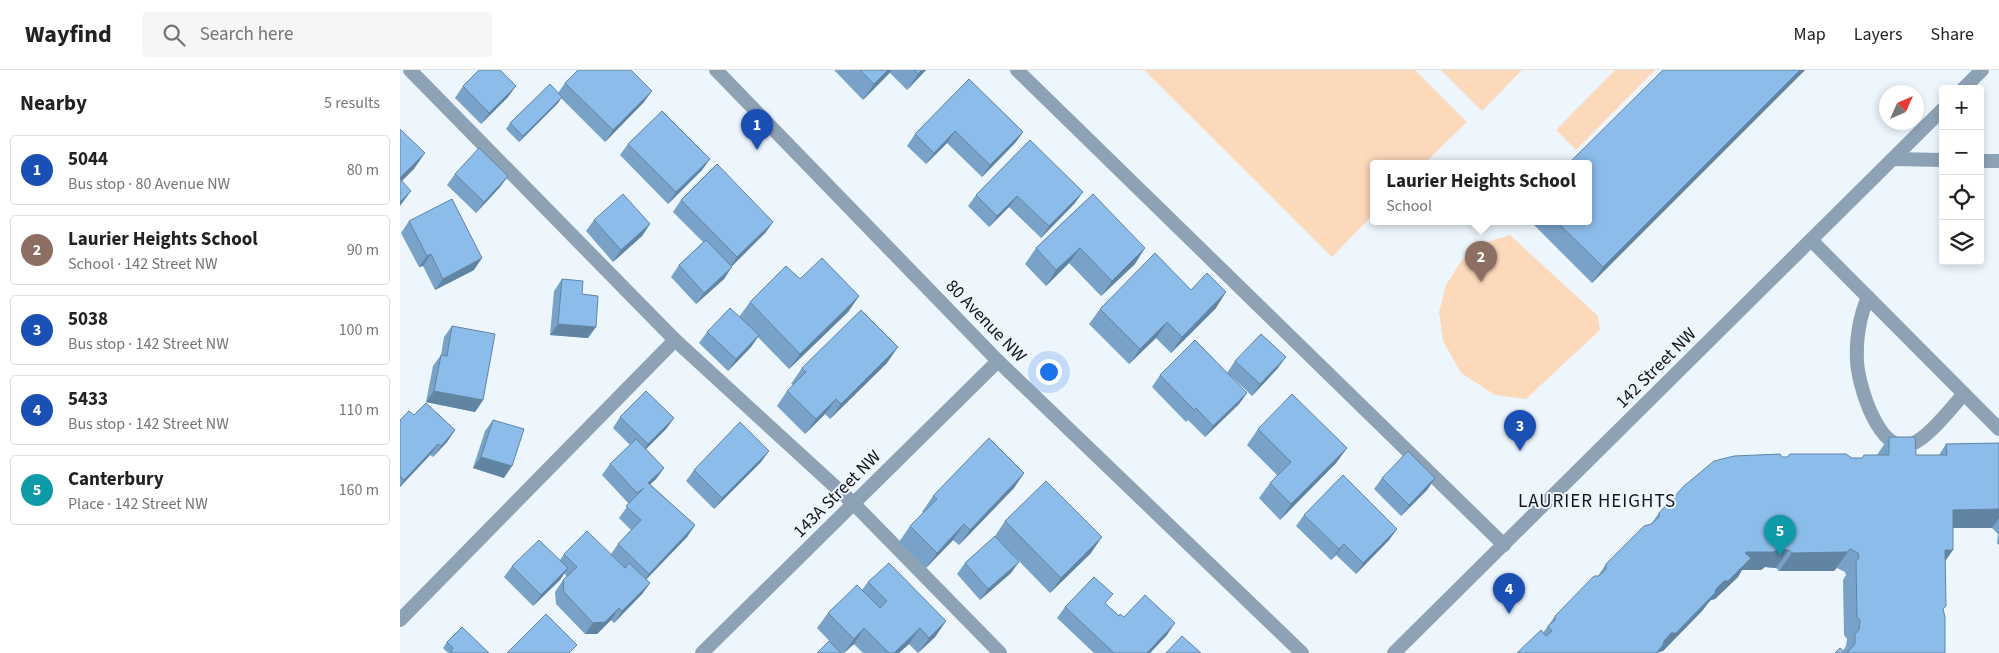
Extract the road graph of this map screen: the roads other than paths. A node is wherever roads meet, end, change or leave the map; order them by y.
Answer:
1 (410, 70) edge
2 (716, 70) edge
3 (1017, 70) edge
4 (1982, 70) edge
5 (1967, 85) edge
6 (1939, 113) edge
7 (1893, 158) junction
8 (1939, 160) edge
9 (1984, 161) edge
10 (1999, 161) edge
11 (1811, 240) junction
12 (1868, 297) junction
13 (675, 340) junction
14 (998, 361) junction
15 (1964, 394) junction
16 (1999, 429) edge
17 (854, 503) junction
18 (1504, 545) junction
19 (400, 620) edge
20 (994, 651) edge
21 (702, 653) edge
22 (1302, 653) edge
23 (1394, 653) edge

1 - 13 street
2 - 14 street, 80 Avenue NW
3 - 18 street
4 - 5 street
6 - 7 street, 142 Street NW
7 - 8 street
7 - 11 street, 142 Street NW
9 - 10 street
11 - 12 street
11 - 18 street, 142 Street NW
12 - 15 street
12 - 15 street
13 - 17 street
13 - 19 street
14 - 17 street, 143A Street NW
14 - 22 street, 80 Avenue NW
15 - 16 street
17 - 20 street
17 - 21 street, 143A Street NW
18 - 23 street, 142 Street NW

